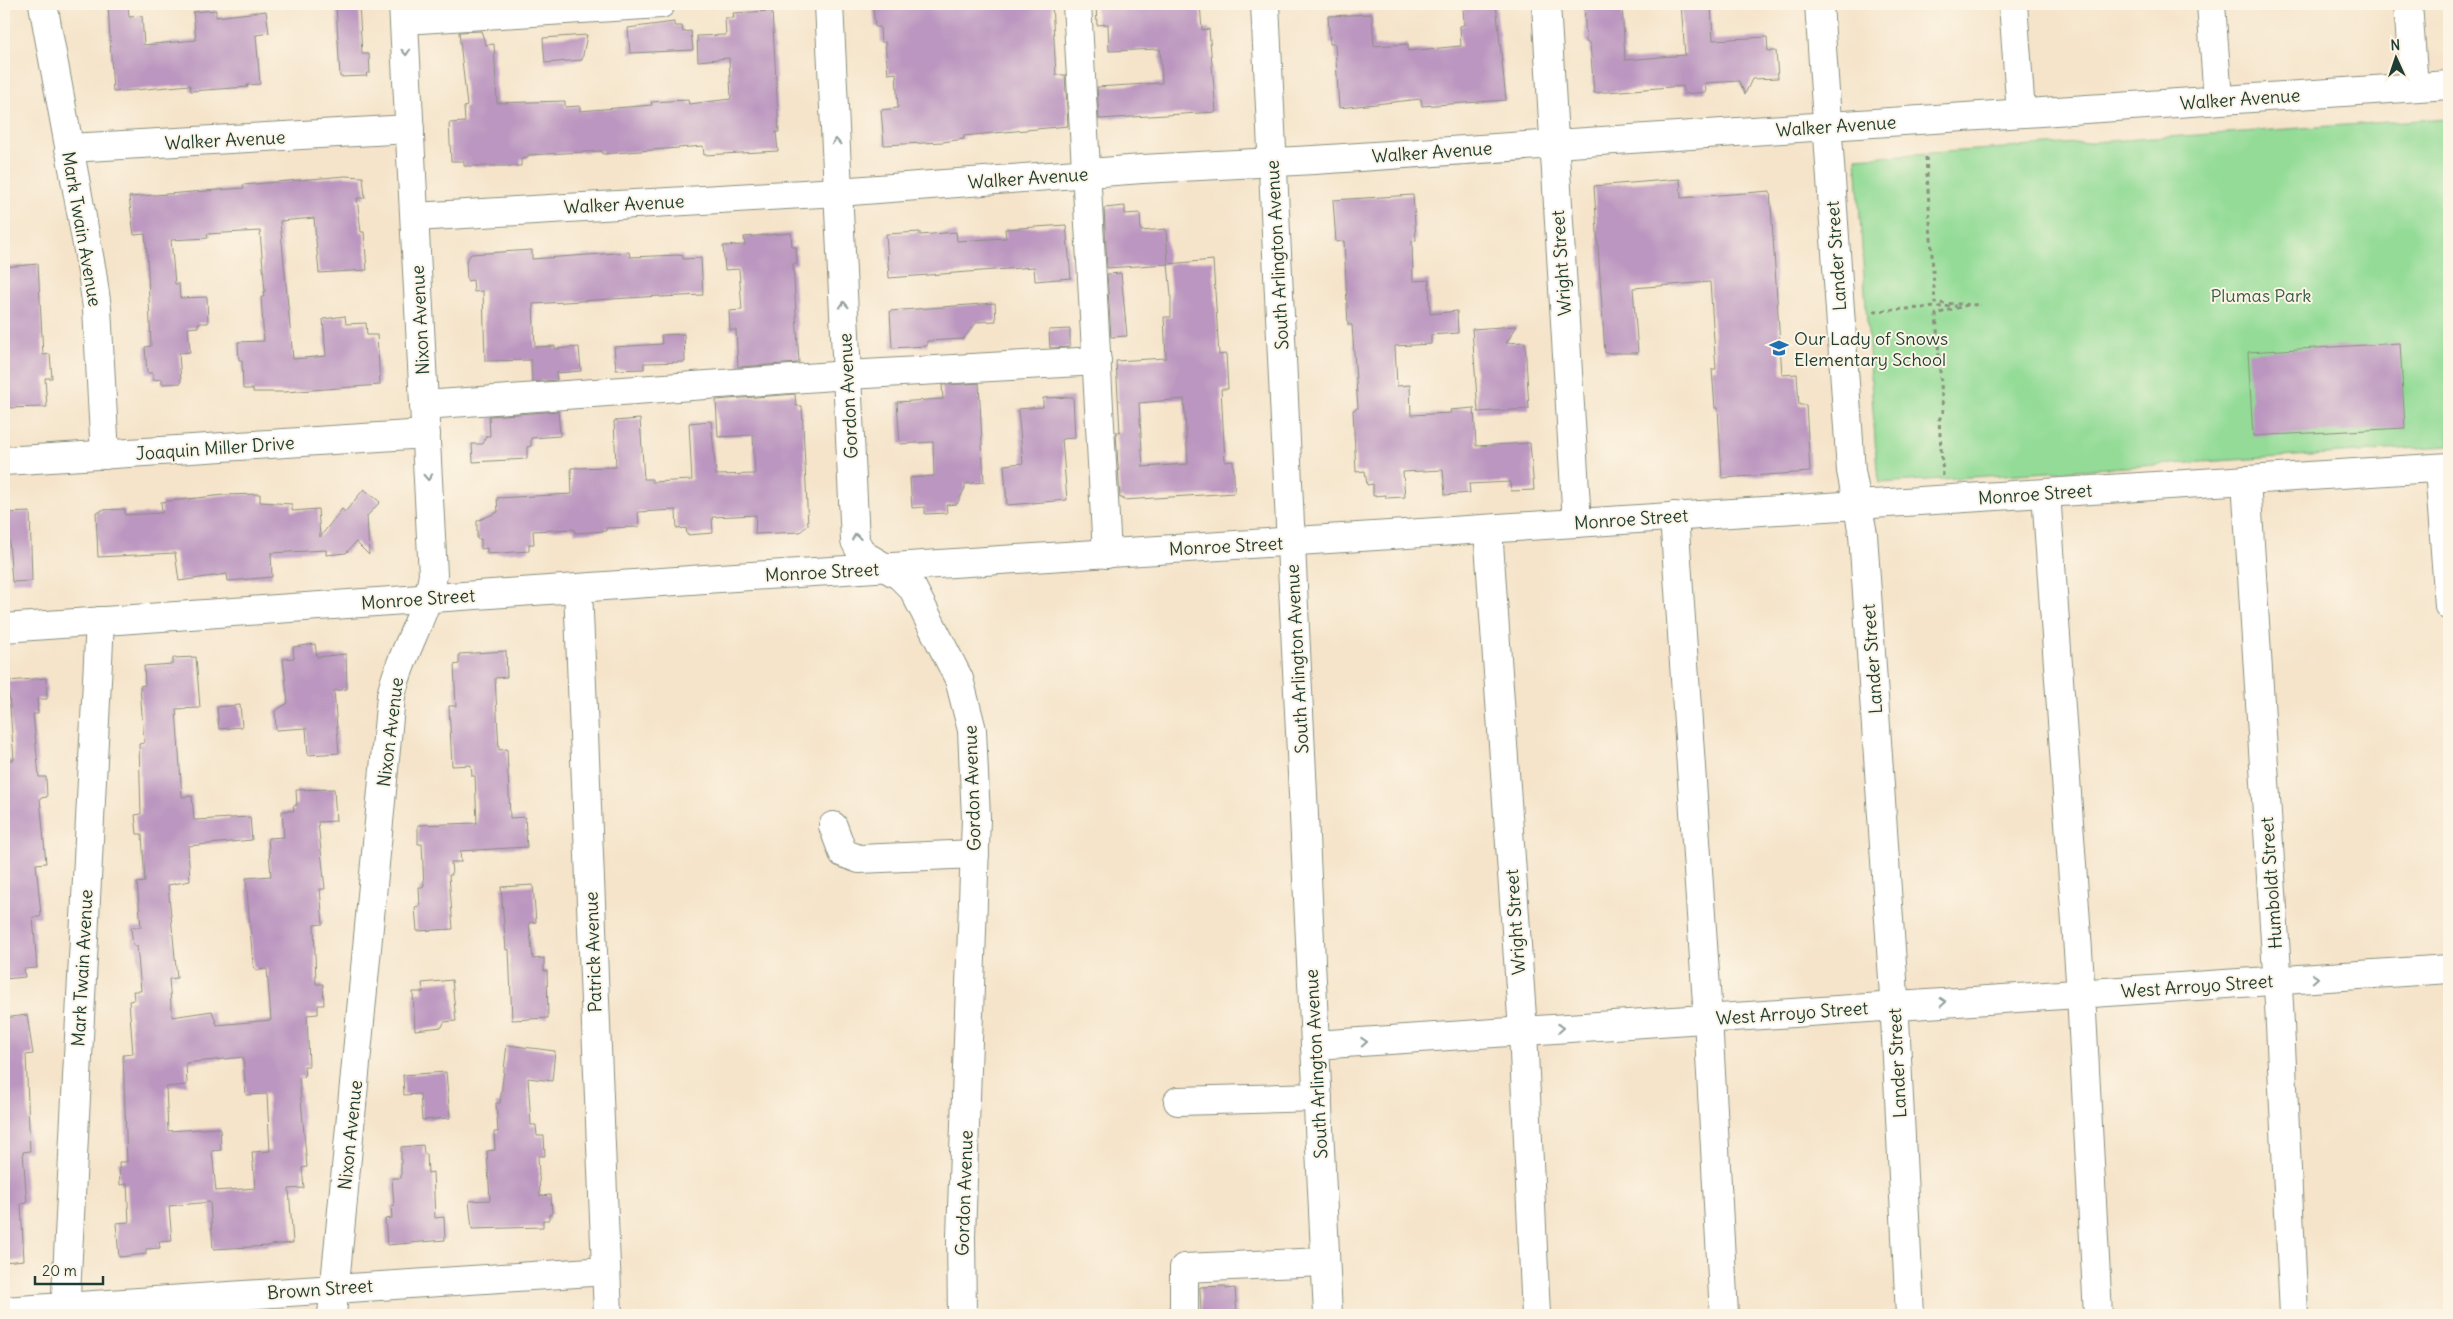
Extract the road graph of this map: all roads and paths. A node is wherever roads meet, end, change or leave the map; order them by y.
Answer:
1 (43, 4) edge
2 (661, 4) edge
3 (829, 4) edge
4 (1077, 4) edge
5 (1265, 4) edge
6 (1546, 4) edge
7 (1819, 4) edge
8 (2013, 4) edge
9 (2211, 4) edge
10 (2408, 4) edge
11 (404, 12) edge
12 (2449, 85) edge
13 (2414, 87) junction
14 (2218, 100) junction
15 (2020, 114) junction
16 (1827, 127) junction
17 (410, 129) junction
18 (1554, 144) junction
19 (69, 148) junction
20 (1926, 157) dead end
21 (1272, 162) junction
22 (1086, 173) junction
23 (838, 192) junction
24 (415, 216) junction
25 (1970, 304) junction
26 (1981, 305) dead end
27 (1874, 311) dead end
28 (1097, 361) junction
29 (848, 375) junction
30 (424, 405) junction
31 (426, 434) junction
32 (105, 455) junction
33 (4, 461) edge
34 (2444, 467) edge
35 (1943, 476) dead end
36 (2246, 480) junction
37 (2046, 493) junction
38 (1858, 505) junction
39 (1674, 516) junction
40 (1577, 523) junction
41 (1488, 529) junction
42 (1292, 542) junction
43 (1107, 554) junction
44 (888, 568) junction
45 (578, 589) junction
46 (427, 598) junction
47 (2449, 606) edge
48 (100, 621) junction
49 (4, 628) edge
50 (833, 826) dead end
51 (975, 854) junction
52 (2449, 969) edge
53 (2277, 981) junction
54 (2081, 994) junction
55 (1894, 1006) junction
56 (1708, 1018) junction
57 (1523, 1031) junction
58 (1315, 1045) junction
59 (1318, 1097) junction
60 (1178, 1101) dead end
61 (1325, 1262) junction
62 (606, 1271) junction
63 (334, 1288) junction
64 (4, 1311) edge
65 (65, 1312) edge
66 (332, 1315) edge
67 (608, 1315) edge
68 (962, 1315) edge
69 (1184, 1315) edge
70 (1328, 1315) edge
71 (1536, 1315) edge
72 (1724, 1315) edge
73 (1910, 1315) edge
74 (2098, 1315) edge
75 (2294, 1315) edge

1 - 19 street, Mark Twain Avenue
2 - 11 street
23 -> 3 street, Gordon Avenue
4 - 22 street
5 - 21 street, South Arlington Avenue
6 - 18 street, Wright Street
7 - 16 street, Lander Street
8 - 15 street
9 - 14 street
10 - 13 street
11 -> 17 street, Nixon Avenue
12 - 13 street, Walker Avenue
13 - 14 street, Walker Avenue
14 - 15 street, Walker Avenue
15 - 16 street, Walker Avenue
16 - 18 street, Walker Avenue
16 - 38 street, Lander Street
17 - 19 street, Walker Avenue
17 - 24 street, Nixon Avenue
18 - 21 street, Walker Avenue
18 - 40 street, Wright Street
19 - 32 street, Mark Twain Avenue
20 - 25 path
21 - 22 street, Walker Avenue
21 - 42 street, South Arlington Avenue
22 - 23 street, Walker Avenue
22 - 28 street
23 - 24 street, Walker Avenue
29 -> 23 street, Gordon Avenue
24 - 30 street, Nixon Avenue
25 - 26 path
25 - 27 path
25 - 35 path
28 - 29 street
28 - 43 street
29 - 30 street
44 -> 29 street, Gordon Avenue
30 - 31 street, Nixon Avenue
31 - 32 street, Joaquin Miller Drive
31 -> 46 street, Nixon Avenue
32 - 33 street, Joaquin Miller Drive
34 - 36 street, Monroe Street
34 - 47 street
36 - 37 street, Monroe Street
36 - 53 street, Humboldt Street
37 - 38 street, Monroe Street
37 - 54 street
38 - 39 street, Monroe Street
38 - 55 street, Lander Street
39 - 40 street, Monroe Street
39 - 56 street
40 - 41 street, Monroe Street
41 - 42 street, Monroe Street
41 - 57 street, Wright Street
42 - 43 street, Monroe Street
42 - 58 street, South Arlington Avenue
43 - 44 street, Monroe Street
44 - 45 street, Monroe Street
44 - 51 street, Gordon Avenue
45 - 46 street, Monroe Street
45 - 62 street, Patrick Avenue
46 - 48 street, Monroe Street
46 - 63 street, Nixon Avenue
48 - 49 street, Monroe Street
48 - 65 street, Mark Twain Avenue
50 - 51 street
51 - 68 street, Gordon Avenue
53 -> 52 street, West Arroyo Street
53 - 54 street, West Arroyo Street
53 - 75 street, Humboldt Street
55 -> 54 street, West Arroyo Street
54 - 74 street
55 - 56 street, West Arroyo Street
55 - 73 street, Lander Street
57 -> 56 street, West Arroyo Street
56 - 72 street
58 -> 57 street, West Arroyo Street
57 - 71 street, Wright Street
58 - 59 street, South Arlington Avenue
59 - 60 street
59 - 61 street, South Arlington Avenue
61 - 69 street
61 - 70 street, South Arlington Avenue
62 - 63 street, Brown Street
62 - 67 street, Patrick Avenue
63 - 65 street, Brown Street
63 - 66 street, Nixon Avenue
64 - 65 street, Brown Street

